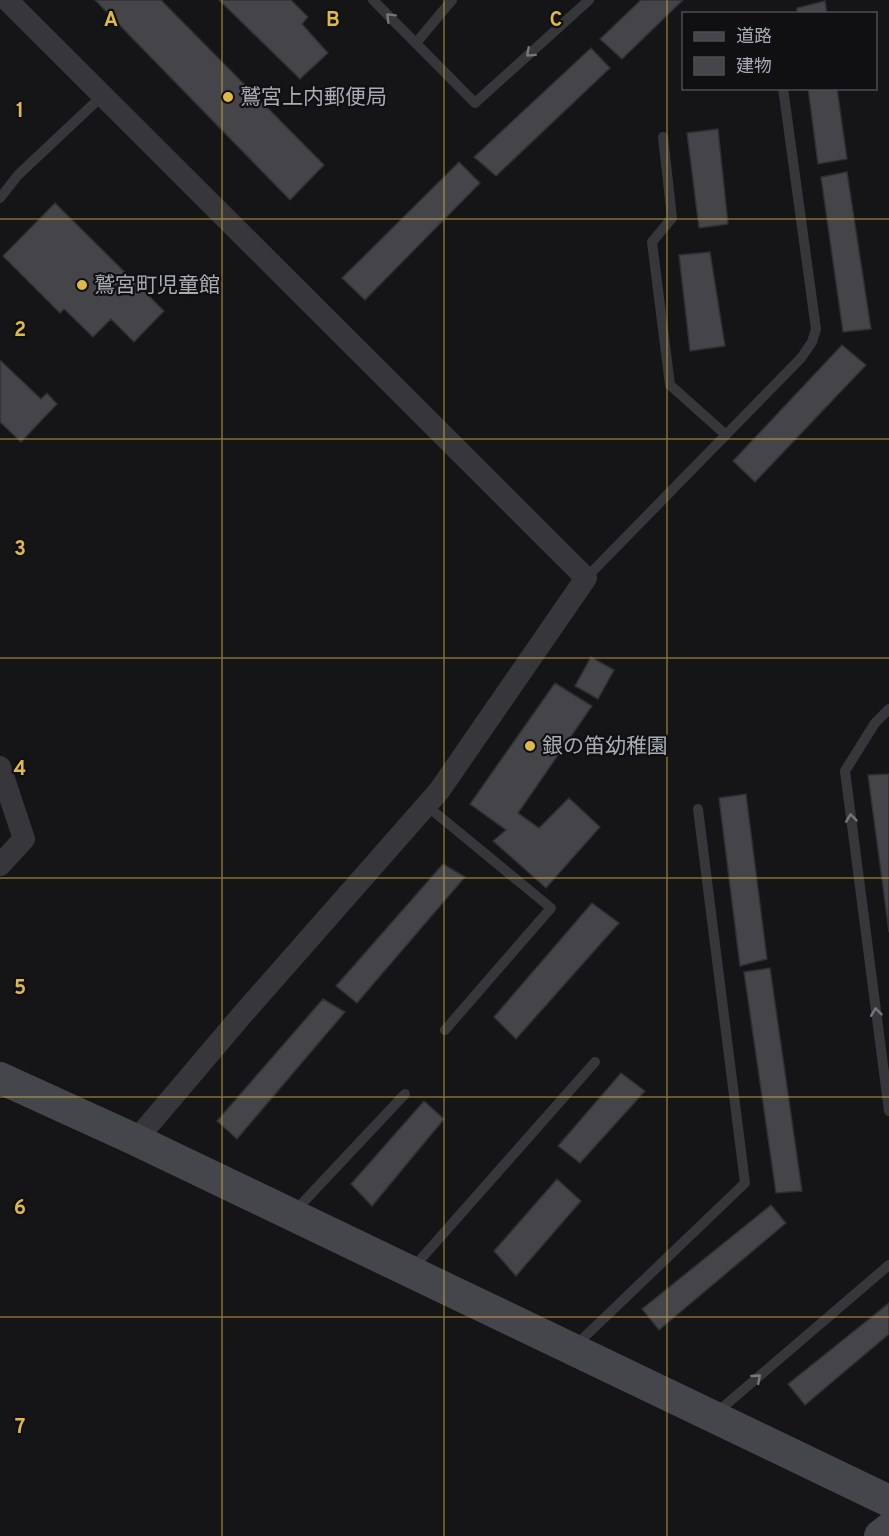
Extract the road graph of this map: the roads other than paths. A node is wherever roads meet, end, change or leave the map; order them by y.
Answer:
1 (7, 0) edge
2 (373, 0) edge
3 (452, 0) edge
4 (589, 0) edge
5 (416, 44) junction
6 (783, 90) edge
7 (102, 96) junction
8 (663, 137) dead end
9 (0, 198) edge
10 (726, 435) junction
11 (586, 578) junction
12 (889, 709) edge
13 (0, 767) edge
14 (426, 806) junction
15 (698, 809) dead end
16 (0, 865) edge
17 (445, 1030) dead end
18 (595, 1062) dead end
19 (0, 1078) edge
20 (405, 1094) dead end
21 (889, 1112) edge
22 (135, 1140) junction
23 (292, 1215) junction
24 (889, 1265) edge
25 (410, 1271) junction
26 (572, 1349) junction
27 (713, 1416) junction
28 (889, 1501) edge
29 (889, 1529) edge
30 (880, 1536) edge

1 - 7 street
5 -> 2 lane
3 - 5 lane
4 -> 5 lane
6 - 10 lane
7 - 9 lane
7 - 11 street
8 - 10 lane
10 - 11 lane
11 - 14 street
21 -> 12 lane
13 - 16 street
14 - 17 lane
14 - 22 street
15 - 26 lane
18 - 25 lane
19 - 22 street
20 - 23 lane
22 - 23 street
23 - 25 street
27 -> 24 lane
25 - 26 street
26 - 27 street
27 - 28 street
29 - 30 street

